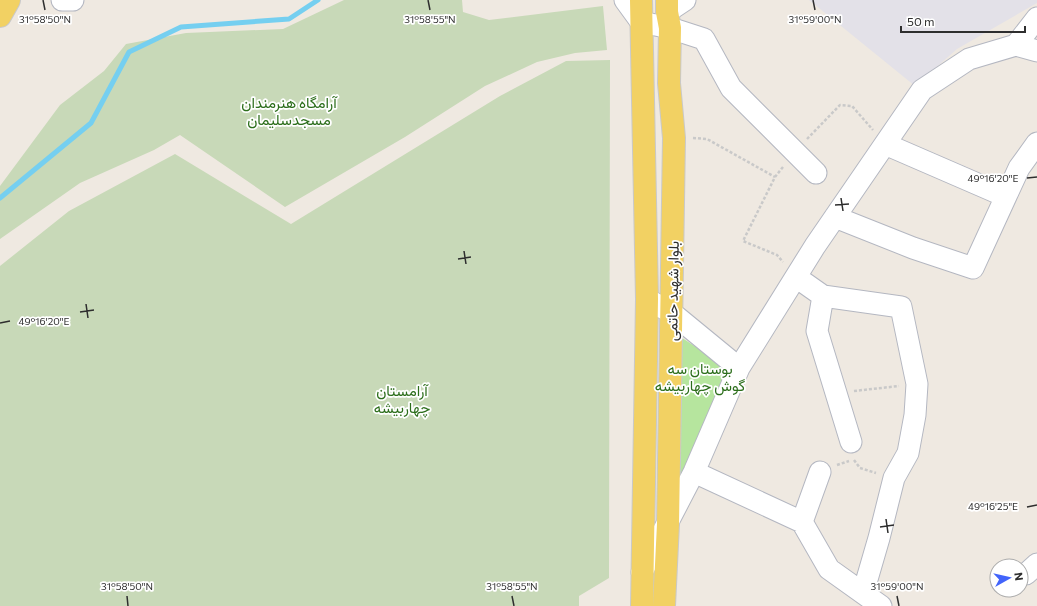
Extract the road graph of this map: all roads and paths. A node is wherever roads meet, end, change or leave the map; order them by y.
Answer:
1 (10, 0) edge
2 (62, 0) edge
3 (73, 0) edge
4 (625, 0) edge
5 (641, 0) edge
6 (685, 0) edge
7 (668, 13) edge
8 (0, 16) edge
9 (1037, 18) edge
10 (641, 22) junction
11 (1016, 45) junction
12 (1037, 51) edge
13 (674, 138) junction
14 (1037, 142) edge
15 (885, 144) junction
16 (816, 173) dead end
17 (775, 177) dead end
18 (1005, 196) junction
19 (836, 217) junction
20 (796, 277) junction
21 (823, 296) junction
22 (647, 300) junction
23 (672, 313) junction
24 (739, 368) junction
25 (917, 384) junction
26 (836, 393) junction
27 (852, 451) junction
28 (694, 472) junction
29 (820, 472) joint
30 (894, 478) junction
31 (802, 522) junction
32 (668, 524) junction
33 (642, 572) junction
34 (863, 593) junction
35 (642, 606) edge
36 (664, 606) edge
37 (881, 606) edge

1 - 8 main road
2 - 3 street
4 - 10 street
5 - 10 main road, بلوار شهید حاتمی
6 - 7 street
7 - 10 street
7 - 13 main road, بلوار شهید حاتمی
7 - 16 street
9 - 11 street
10 - 22 main road, بلوار شهید حاتمی
11 - 12 street
11 - 15 street
13 - 17 path
13 - 23 main road, بلوار شهید حاتمی
14 - 18 street
15 - 18 street
15 - 19 street
18 - 19 street
19 - 20 street
20 - 21 street
20 - 24 street
21 - 25 street
21 - 26 street
22 - 23 street
22 - 33 main road, بلوار شهید حاتمی
23 - 24 street
23 - 32 main road, بلوار شهید حاتمی
24 - 28 street
25 - 26 path
25 - 30 street
26 - 27 street
27 - 29 path
27 - 30 path
28 - 31 street
28 - 32 street
29 - 31 street
30 - 34 street
31 - 34 street
32 - 33 street
32 - 36 main road, بلوار شهید حاتمی
33 - 35 main road, بلوار شهید حاتمی
34 - 37 street

